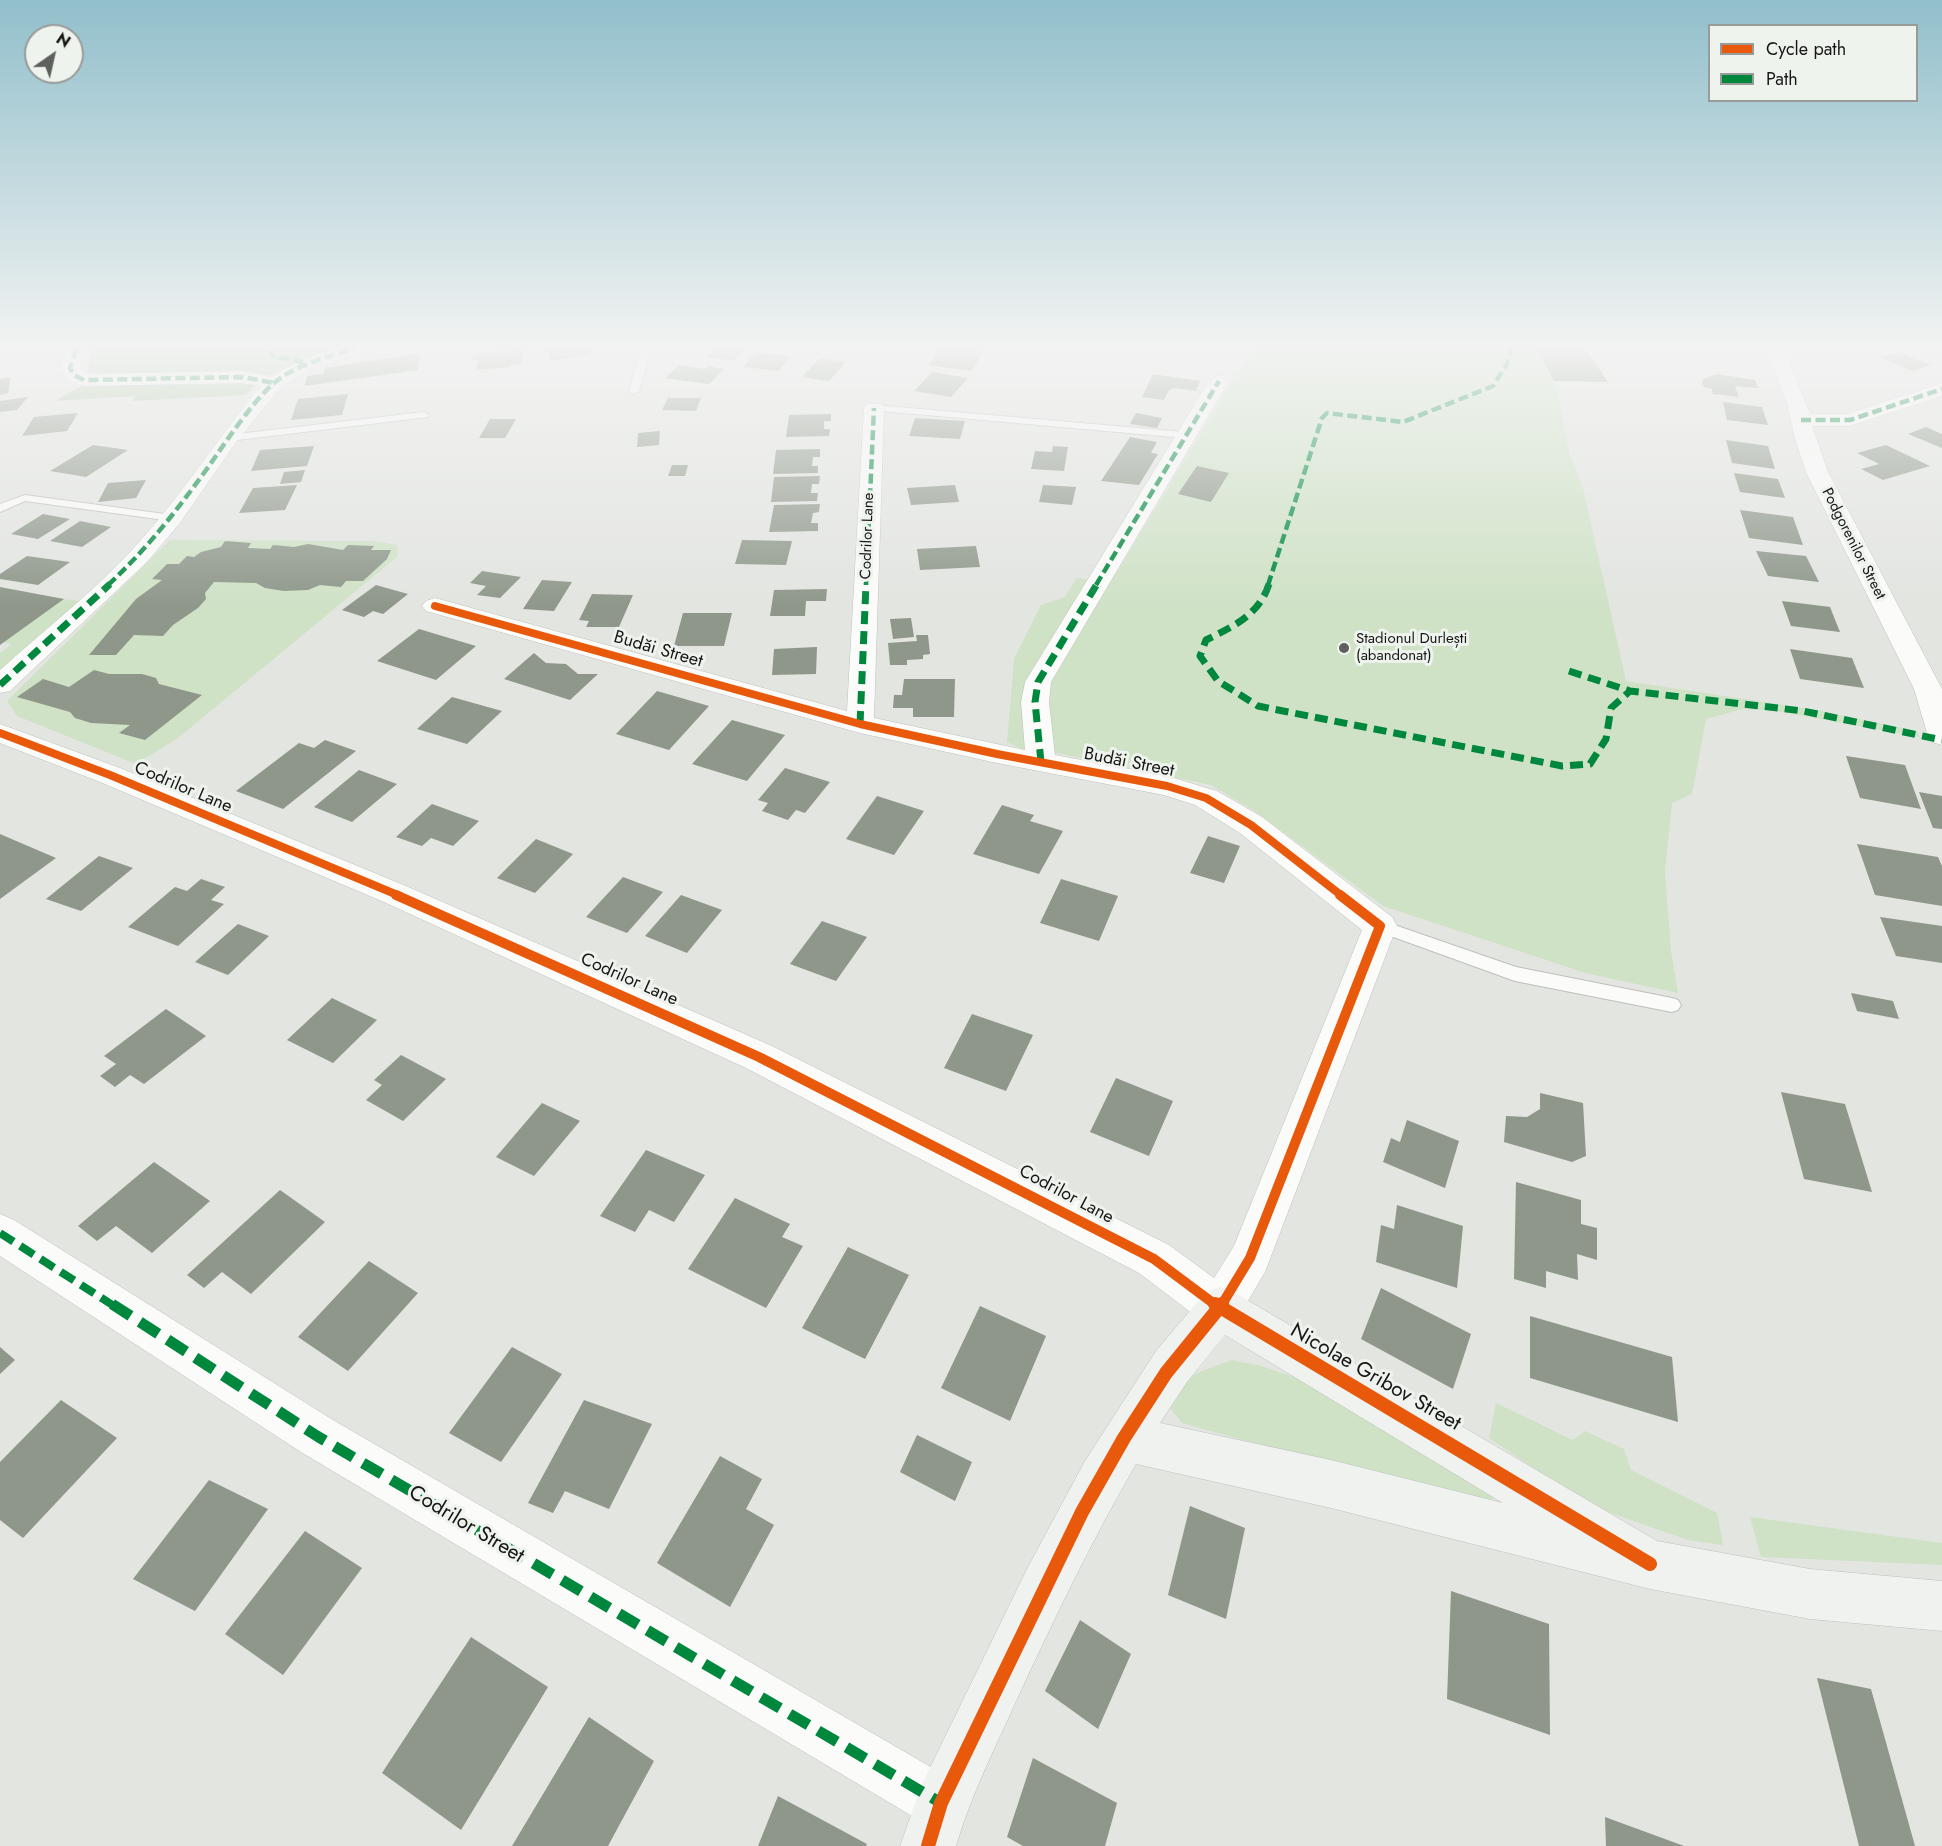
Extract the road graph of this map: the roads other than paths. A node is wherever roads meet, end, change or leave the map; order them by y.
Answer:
1 (231, 435) edge
2 (253, 435) edge
3 (873, 435) edge
4 (1185, 435) edge
5 (1804, 435) edge
6 (229, 438) junction
7 (0, 509) edge
8 (172, 518) junction
9 (435, 606) dead end
10 (0, 685) edge
11 (1935, 686) edge
12 (860, 724) junction
13 (0, 733) edge
14 (1942, 736) edge
15 (1041, 762) junction
16 (1380, 926) junction
17 (1672, 1005) dead end
18 (0, 1233) edge
19 (1220, 1308) junction
20 (1124, 1438) junction
21 (1650, 1564) junction
22 (1942, 1606) edge
23 (934, 1825) edge

1 - 6 street
2 - 6 lane
3 - 12 street, Codrilor Lane
4 - 15 street
5 - 11 street, Podgorenilor Street
6 - 8 street
7 - 8 lane
8 - 10 street
9 - 12 street, Budăi Street
11 - 14 street, Podgorenilor Street
12 - 15 street, Budăi Street
13 - 19 street, Codrilor Lane
15 - 16 street, Budăi Street
16 - 17 lane
16 - 19 street
18 - 23 street, Codrilor Street
19 - 20 street
19 - 21 street, Nicolae Gribov Street
20 - 21 street, Nicolae Gribov Street
20 - 23 street
21 - 22 street, Nicolae Gribov Street

